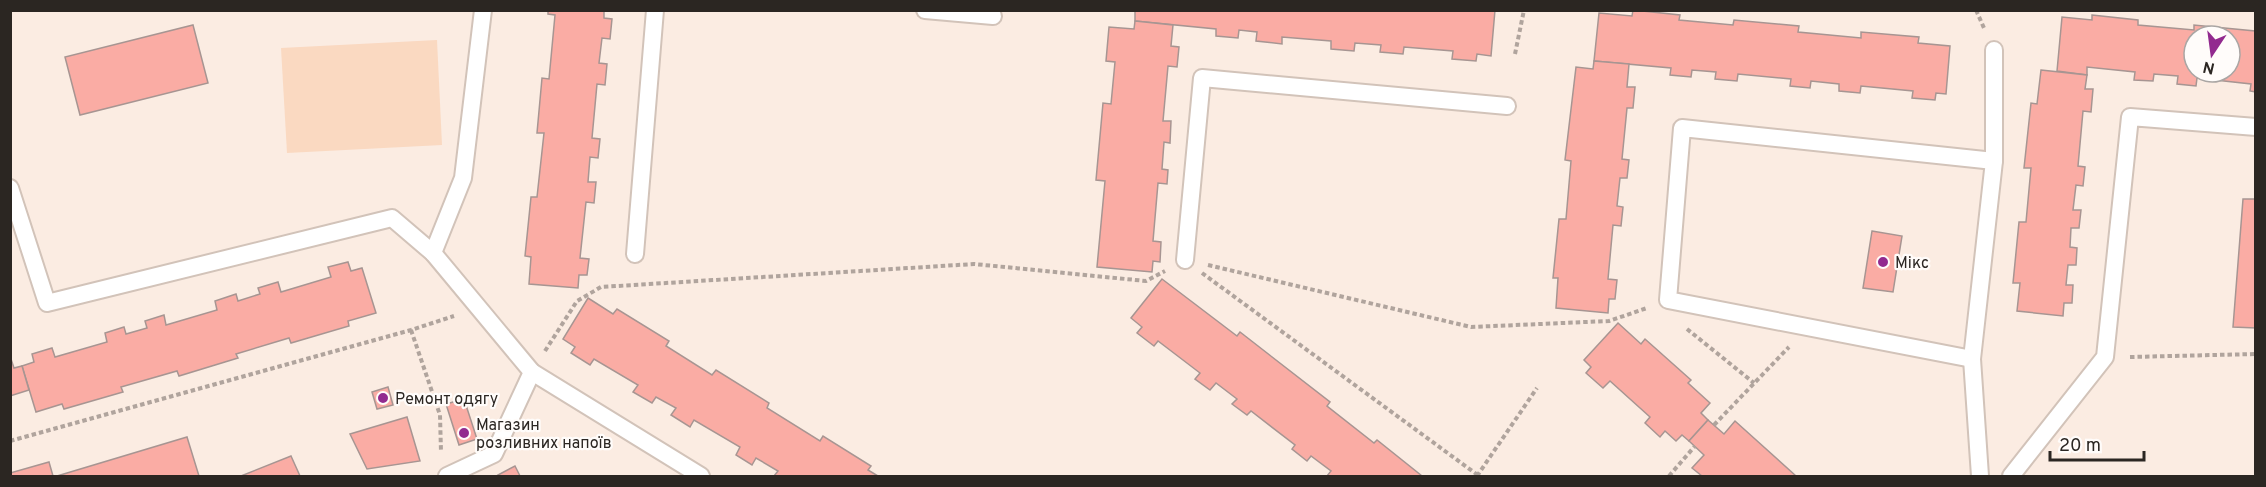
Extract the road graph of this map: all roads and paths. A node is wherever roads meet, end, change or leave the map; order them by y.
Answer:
1 (483, 10) edge
2 (655, 10) edge
3 (925, 10) edge
4 (1524, 10) edge
5 (993, 16) dead end
6 (1994, 51) dead end
7 (1515, 54) dead end
8 (1506, 106) dead end
9 (2256, 127) edge
10 (1994, 161) junction
11 (10, 188) edge
12 (433, 253) junction
13 (635, 254) dead end
14 (1185, 260) junction
15 (1668, 300) junction
16 (477, 308) junction
17 (1683, 326) dead end
18 (1809, 327) junction
19 (411, 330) junction
20 (2256, 354) edge
21 (2105, 357) junction
22 (1972, 359) junction
23 (532, 372) junction
24 (1754, 383) junction
25 (1537, 388) dead end
26 (1714, 425) dead end
27 (10, 441) edge
28 (1695, 446) dead end
29 (441, 456) dead end
30 (1478, 476) edge
31 (447, 477) edge
32 (701, 477) edge
33 (1669, 477) edge
34 (1980, 477) edge
35 (2011, 477) edge

1 - 12 lane
2 - 13 lane
3 - 5 lane
4 - 7 path
6 - 10 lane
8 - 14 lane
9 - 21 lane
10 - 15 lane
10 - 22 lane
11 - 12 lane
12 - 16 lane
14 - 15 path
14 - 23 path
14 - 30 path
15 - 18 lane
16 - 19 path
16 - 23 lane
17 - 24 path
18 - 22 lane
18 - 24 path
19 - 27 path
19 - 29 path
20 - 21 path
21 - 35 lane
22 - 34 lane
23 - 31 lane
23 - 32 lane
24 - 26 path
25 - 30 path
28 - 33 path

